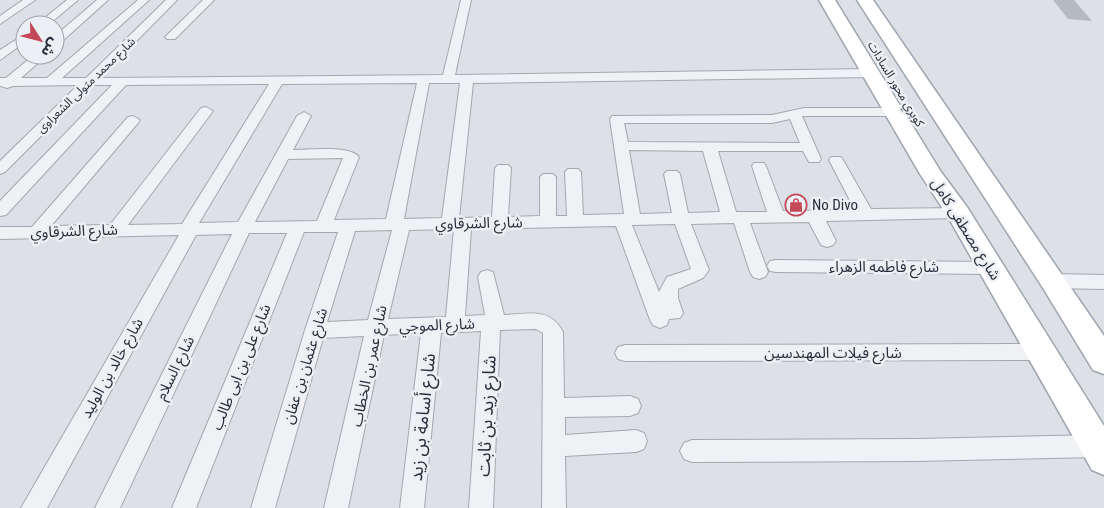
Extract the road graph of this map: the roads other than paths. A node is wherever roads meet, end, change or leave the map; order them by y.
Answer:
1 (30, 0) edge
2 (74, 0) edge
3 (103, 0) edge
4 (144, 0) edge
5 (172, 0) edge
6 (209, 0) edge
7 (466, 0) edge
8 (865, 0) edge
9 (830, 1) edge
10 (54, 15) edge
11 (0, 21) edge
12 (65, 33) edge
13 (171, 37) dead end
14 (15, 45) edge
15 (0, 56) edge
16 (28, 65) edge
17 (870, 73) junction
18 (424, 79) junction
19 (448, 79) junction
20 (467, 79) junction
21 (123, 80) junction
22 (278, 80) junction
23 (51, 81) junction
24 (90, 81) junction
25 (3, 85) edge
26 (206, 111) dead end
27 (894, 112) junction
28 (794, 114) junction
29 (304, 116) dead end
30 (133, 120) dead end
31 (622, 146) junction
32 (709, 146) junction
33 (283, 155) junction
34 (836, 160) dead end
35 (759, 166) dead end
36 (503, 168) dead end
37 (0, 169) edge
38 (573, 172) dead end
39 (672, 174) dead end
40 (931, 174) junction
41 (548, 177) dead end
42 (0, 211) edge
43 (958, 213) junction
44 (866, 215) junction
45 (815, 216) junction
46 (777, 217) junction
47 (735, 218) junction
48 (681, 219) junction
49 (628, 220) junction
50 (548, 221) junction
51 (575, 221) junction
52 (500, 222) junction
53 (457, 223) junction
54 (397, 225) junction
55 (298, 226) junction
56 (323, 226) junction
57 (348, 226) junction
58 (244, 227) junction
59 (190, 228) junction
60 (115, 230) junction
61 (37, 232) junction
62 (0, 233) edge
63 (827, 241) dead end
64 (991, 268) junction
65 (487, 277) dead end
66 (1053, 281) junction
67 (1104, 282) edge
68 (494, 323) junction
69 (455, 325) junction
70 (432, 326) junction
71 (376, 328) junction
72 (315, 330) junction
73 (1042, 352) junction
74 (625, 353) dead end
75 (1104, 361) edge
76 (630, 406) dead end
77 (554, 408) junction
78 (636, 441) dead end
79 (554, 446) junction
80 (692, 451) dead end
81 (1100, 452) edge
82 (34, 508) edge
83 (107, 508) edge
84 (184, 508) edge
85 (263, 508) edge
86 (336, 508) edge
87 (412, 508) edge
88 (482, 508) edge
89 (554, 508) edge

1 - 11 street
2 - 10 street
3 - 12 street
4 - 23 street
5 - 24 street, شارع محمد متولى الشعراوى
6 - 13 street
7 - 19 street
8 - 66 main road
9 - 17 main road, شارع مصطفى كامل
9 - 40 main road, كوبري محور السادات
14 - 15 street
16 - 25 street
17 - 20 street
17 - 27 main road, شارع مصطفى كامل
18 - 19 street
18 - 22 street
18 - 54 street, شارع عمر بن الخطاب
19 - 20 street
20 - 53 street
21 - 22 street
21 - 24 street
21 - 42 street
22 - 59 street, شارع خالد بن الوليد
23 - 24 street
23 - 25 street
24 - 37 street, شارع محمد متولى الشعراوى
26 - 60 street
27 - 28 street
27 - 40 main road, شارع مصطفى كامل
28 - 31 street
28 - 32 street
29 - 33 street, شارع السلام
30 - 61 street
31 - 32 street
31 - 49 street
32 - 47 street
33 - 56 street
33 - 58 street, شارع السلام
34 - 44 street
35 - 46 street
36 - 52 street
38 - 51 street
39 - 48 street
40 - 43 main road, شارع مصطفى كامل
41 - 50 street
43 - 44 street, شارع الشرقاوي
43 - 64 main road, شارع مصطفى كامل
44 - 45 street, شارع الشرقاوي
45 - 46 street, شارع الشرقاوي
45 - 63 street
46 - 47 street, شارع الشرقاوي
47 - 48 street, شارع الشرقاوي
47 - 64 street, شارع فاطمه الزهراء
48 - 49 street, شارع الشرقاوي
48 - 49 street
49 - 51 street, شارع الشرقاوي
50 - 51 street, شارع الشرقاوي
50 - 52 street, شارع الشرقاوي
52 - 53 street, شارع الشرقاوي
53 - 54 street, شارع الشرقاوي
53 - 69 street
54 - 57 street, شارع الشرقاوي
54 - 71 street, شارع عمر بن الخطاب
55 - 56 street, شارع الشرقاوي
55 - 58 street, شارع الشرقاوي
55 - 84 street, شارع على بن ابى طالب
56 - 57 street, شارع الشرقاوي
57 - 72 street, شارع عثمان بن عفان
58 - 59 street, شارع الشرقاوي
58 - 83 street, شارع السلام
59 - 60 street, شارع الشرقاوي
59 - 82 street, شارع خالد بن الوليد
60 - 61 street, شارع الشرقاوي
61 - 62 street, شارع الشرقاوي
64 - 73 main road, شارع مصطفى كامل
65 - 68 street, شارع زيد بن ثابت
66 - 67 street
66 - 75 main road
68 - 69 street, شارع الموجي
68 - 77 street, شارع الموجي
68 - 88 street, شارع زيد بن ثابت
69 - 70 street, شارع الموجي
70 - 71 street, شارع الموجي
70 - 87 street, شارع أسامة بن زيد
71 - 72 street, شارع الموجي
71 - 86 street, شارع عمر بن الخطاب
72 - 85 street, شارع عثمان بن عفان
73 - 74 street, شارع فيلات المهندسين
73 - 81 main road, شارع مصطفى كامل
76 - 77 street
77 - 79 street
78 - 79 street
79 - 89 street
80 - 81 street

